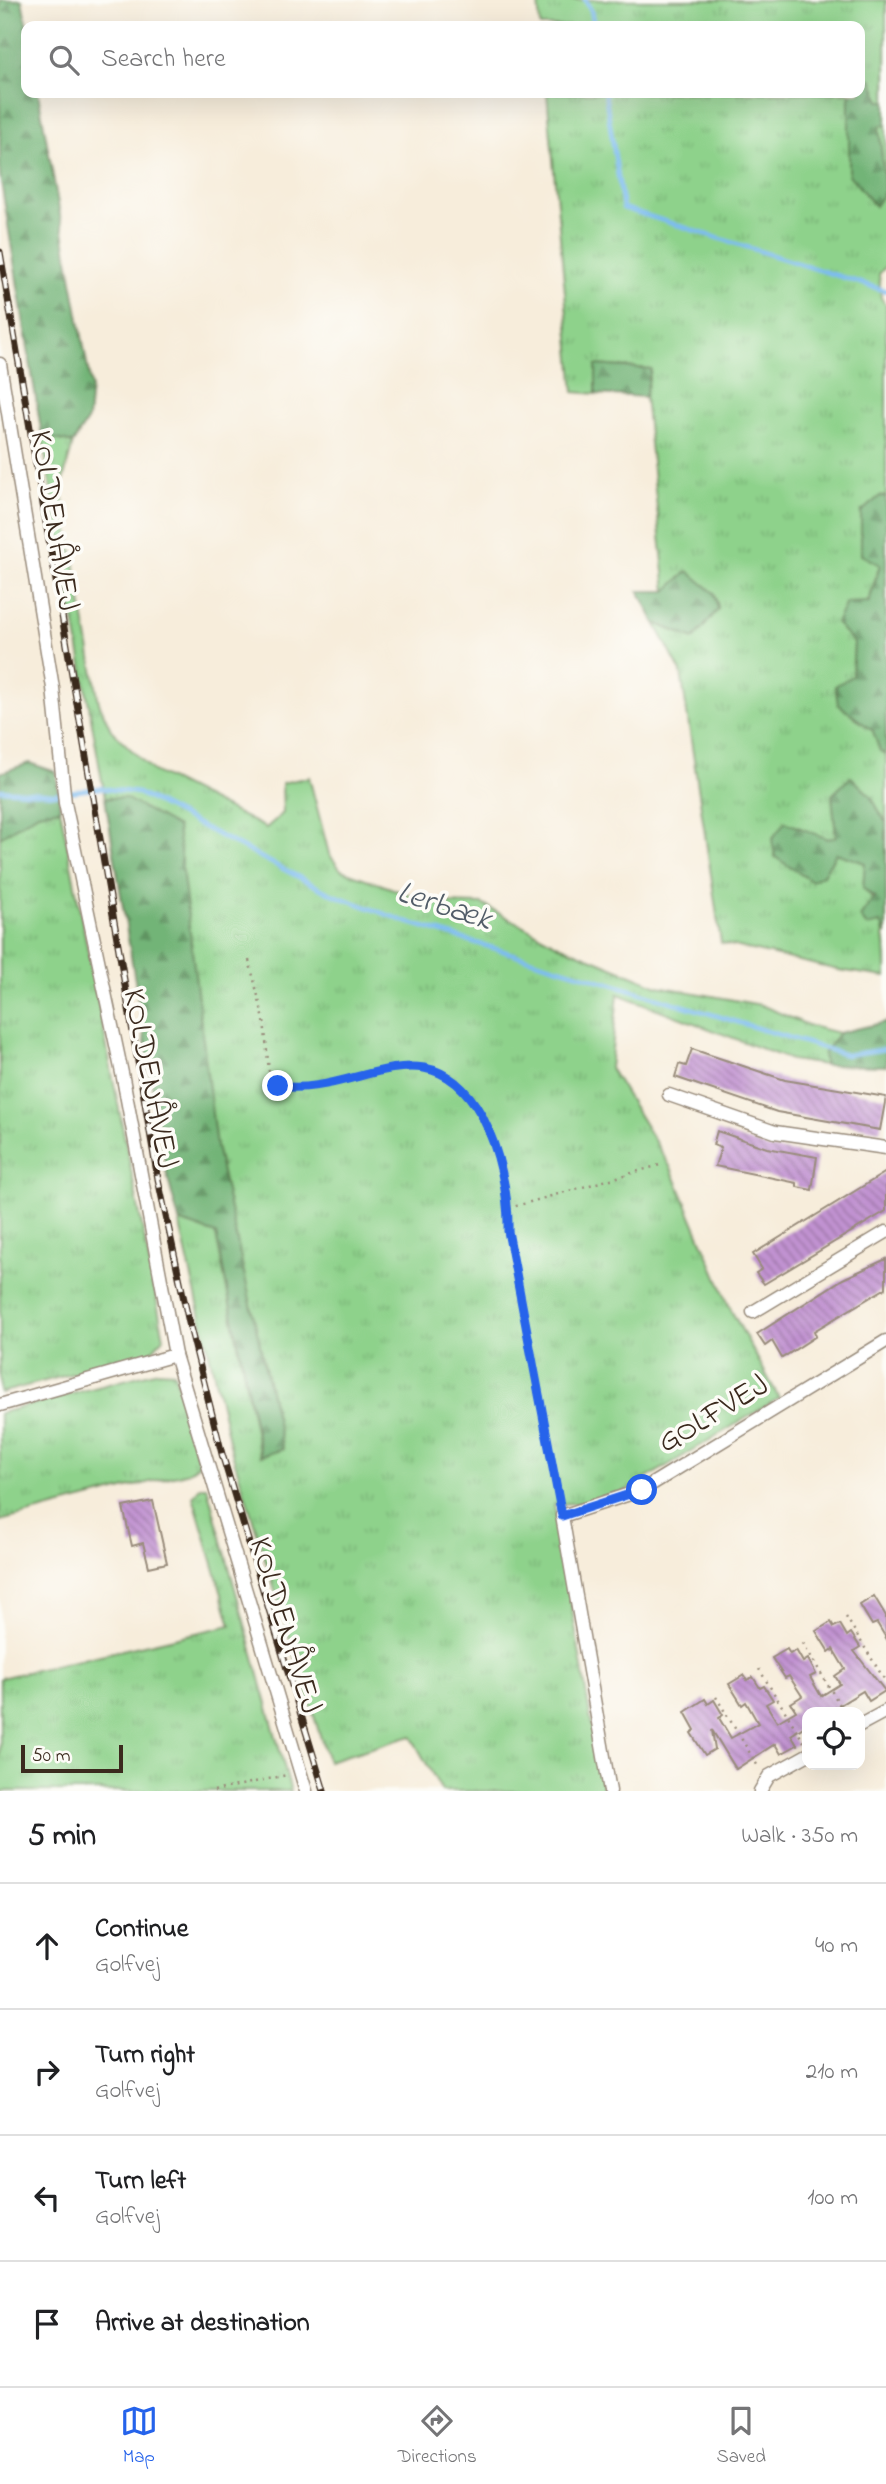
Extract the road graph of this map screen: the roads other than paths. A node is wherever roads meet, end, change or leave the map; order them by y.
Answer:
1 (0, 364) edge
2 (669, 1095) dead end
3 (886, 1147) edge
4 (886, 1232) edge
5 (753, 1312) dead end
6 (886, 1341) edge
7 (175, 1355) junction
8 (0, 1405) edge
9 (886, 1711) edge
10 (865, 1722) edge
11 (802, 1758) edge
12 (763, 1785) edge
13 (306, 1791) edge
14 (610, 1791) edge

1 - 7 street, KOLDENÅVEJ
2 - 3 street
4 - 5 street
6 - 14 street, GOLFVEJ
7 - 8 street
7 - 13 street, KOLDENÅVEJ
9 - 10 street
11 - 12 street

